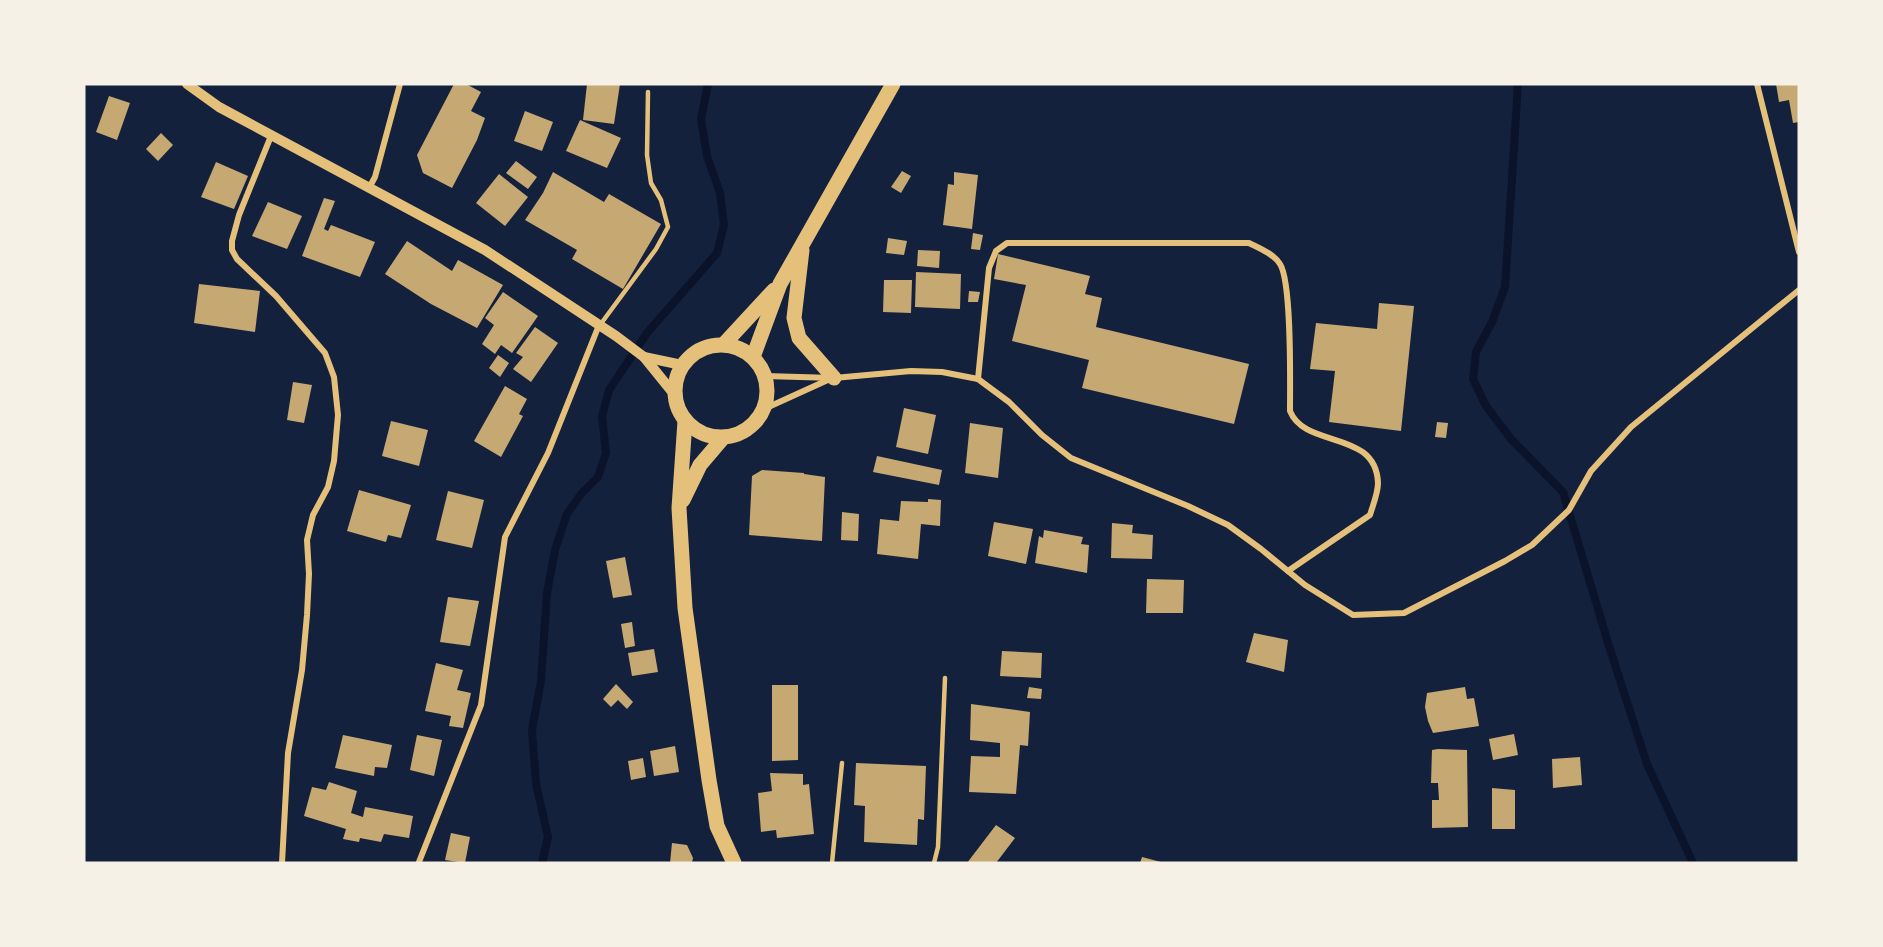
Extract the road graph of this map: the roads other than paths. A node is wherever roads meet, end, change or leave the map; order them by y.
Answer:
1 (187, 84) edge
2 (400, 84) edge
3 (893, 84) edge
4 (1757, 84) edge
5 (648, 92) dead end
6 (271, 136) junction
7 (369, 188) junction
8 (803, 243) junction
9 (1799, 252) edge
10 (780, 284) junction
11 (1799, 290) edge
12 (599, 325) junction
13 (724, 344) junction
14 (644, 357) junction
15 (753, 357) junction
16 (682, 365) junction
17 (765, 376) junction
18 (834, 378) junction
19 (978, 379) junction
20 (674, 394) junction
21 (764, 409) junction
22 (685, 421) junction
23 (723, 438) junction
24 (679, 508) junction
25 (1288, 571) junction
26 (945, 678) dead end
27 (843, 763) dead end
28 (419, 862) edge
29 (282, 863) edge
30 (734, 863) edge
31 (832, 863) edge
32 (934, 863) edge

1 - 6 street
2 - 7 street
3 - 8 main road
4 - 9 street
5 - 12 lane
6 - 7 street
6 - 29 street
7 - 12 street
8 - 10 main road
8 - 18 main road
10 - 13 main road
10 - 15 main road
11 - 25 street
12 - 14 street
12 - 28 street
13 - 15 main road
13 - 16 main road
14 - 16 street
14 - 20 street
15 - 17 main road
16 - 20 main road
17 - 18 street
17 - 21 main road
18 - 19 street
18 - 21 street
19 - 25 street
19 - 25 street
20 - 22 main road
21 - 23 main road
22 - 23 main road
22 - 24 main road
23 - 24 main road
24 - 30 main road
26 - 32 lane
27 - 31 lane

